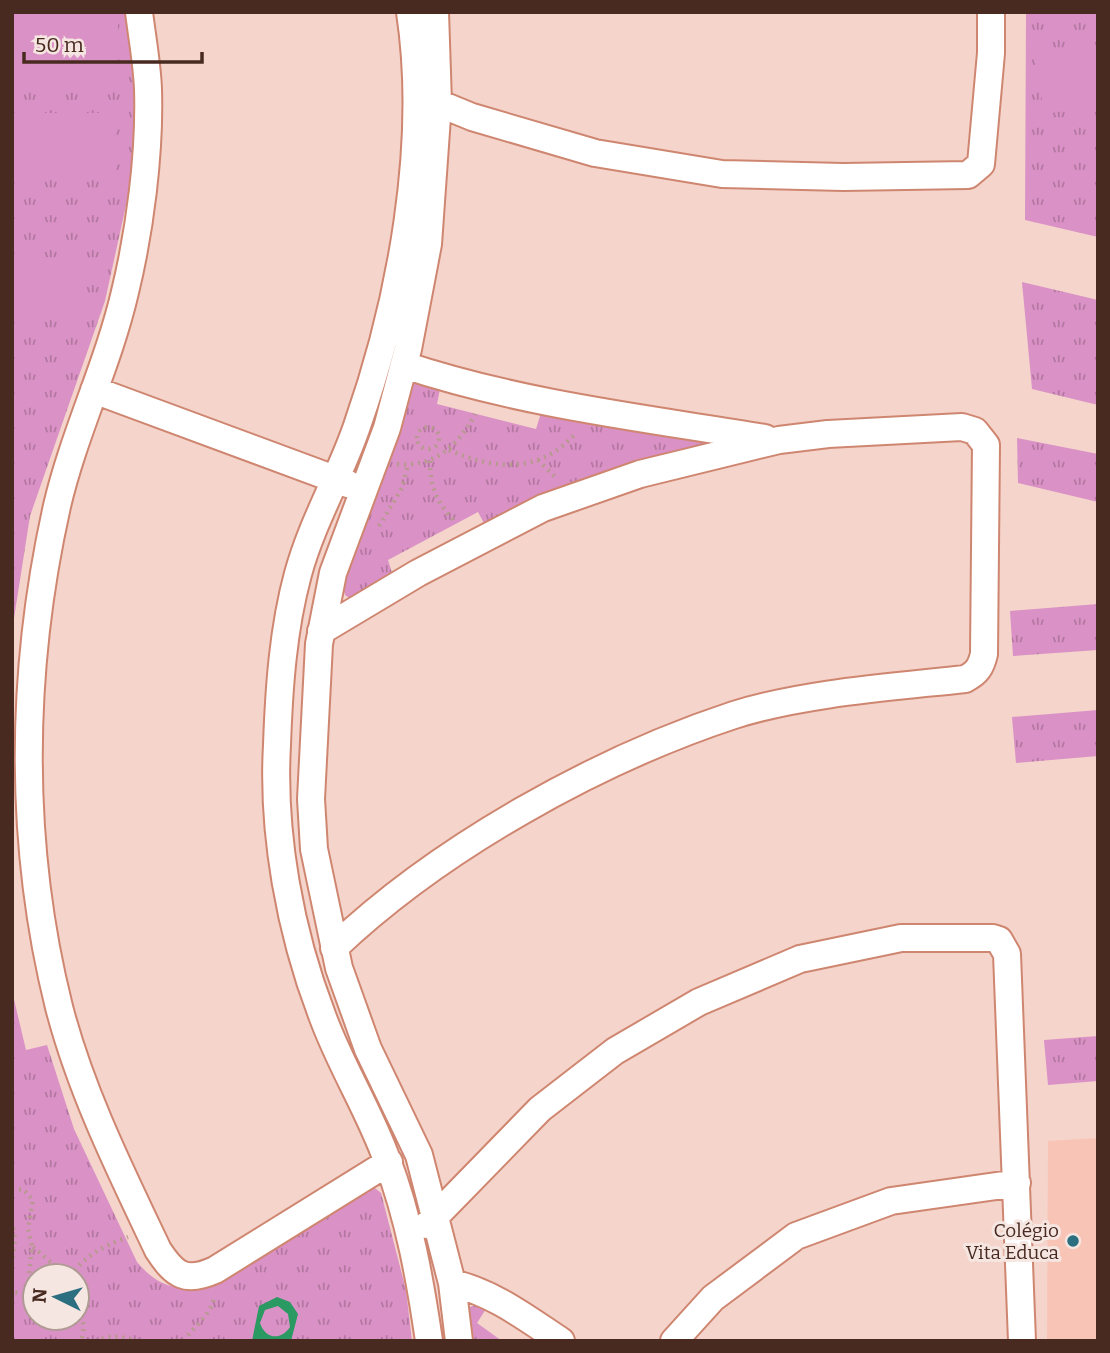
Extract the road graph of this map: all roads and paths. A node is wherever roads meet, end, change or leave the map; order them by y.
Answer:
1 (139, 12) edge
2 (410, 12) edge
3 (435, 12) edge
4 (991, 12) edge
5 (426, 103) junction
6 (404, 365) junction
7 (94, 390) junction
8 (594, 411) junction
9 (475, 414) dead end
10 (779, 440) junction
11 (435, 447) joint
12 (449, 450) junction
13 (430, 461) junction
14 (386, 462) dead end
15 (408, 465) junction
16 (333, 480) junction
17 (365, 488) junction
18 (457, 523) dead end
19 (374, 531) dead end
20 (321, 631) junction
21 (311, 799) junction
22 (279, 810) junction
23 (334, 948) junction
24 (388, 1163) junction
25 (1017, 1183) junction
26 (12, 1190) edge
27 (435, 1217) junction
28 (12, 1221) edge
29 (148, 1230) junction
30 (412, 1241) junction
31 (32, 1246) junction
32 (12, 1262) edge
33 (52, 1262) edge
34 (81, 1262) edge
35 (452, 1283) junction
36 (212, 1289) dead end
37 (12, 1292) edge
38 (95, 1341) edge
39 (137, 1341) edge
40 (184, 1341) edge
41 (429, 1341) edge
42 (459, 1341) edge
43 (561, 1341) edge
44 (674, 1341) edge
45 (1022, 1341) edge

1 - 7 street
2 - 5 street
3 - 5 street
4 - 5 street
5 - 6 street
5 - 16 street
6 - 8 street
6 - 17 street
7 - 16 street
7 - 29 street
8 - 10 street
8 - 12 path
9 - 12 path
10 - 20 street
10 - 23 street
11 - 11 path
12 - 13 path
13 - 15 path
13 - 18 path
14 - 15 path
15 - 19 path
16 - 17 street
16 - 22 street
17 - 20 street
20 - 21 street
21 - 22 street
21 - 23 street
22 - 24 street
23 - 27 street
24 - 29 street
24 - 30 street
25 - 27 street
25 - 44 street
25 - 45 street
26 - 31 path
27 - 30 street
27 - 35 street
28 - 32 path
29 - 34 path
30 - 41 street
31 - 33 path
31 - 37 path
35 - 42 street
35 - 43 street
36 - 40 path
38 - 39 path

